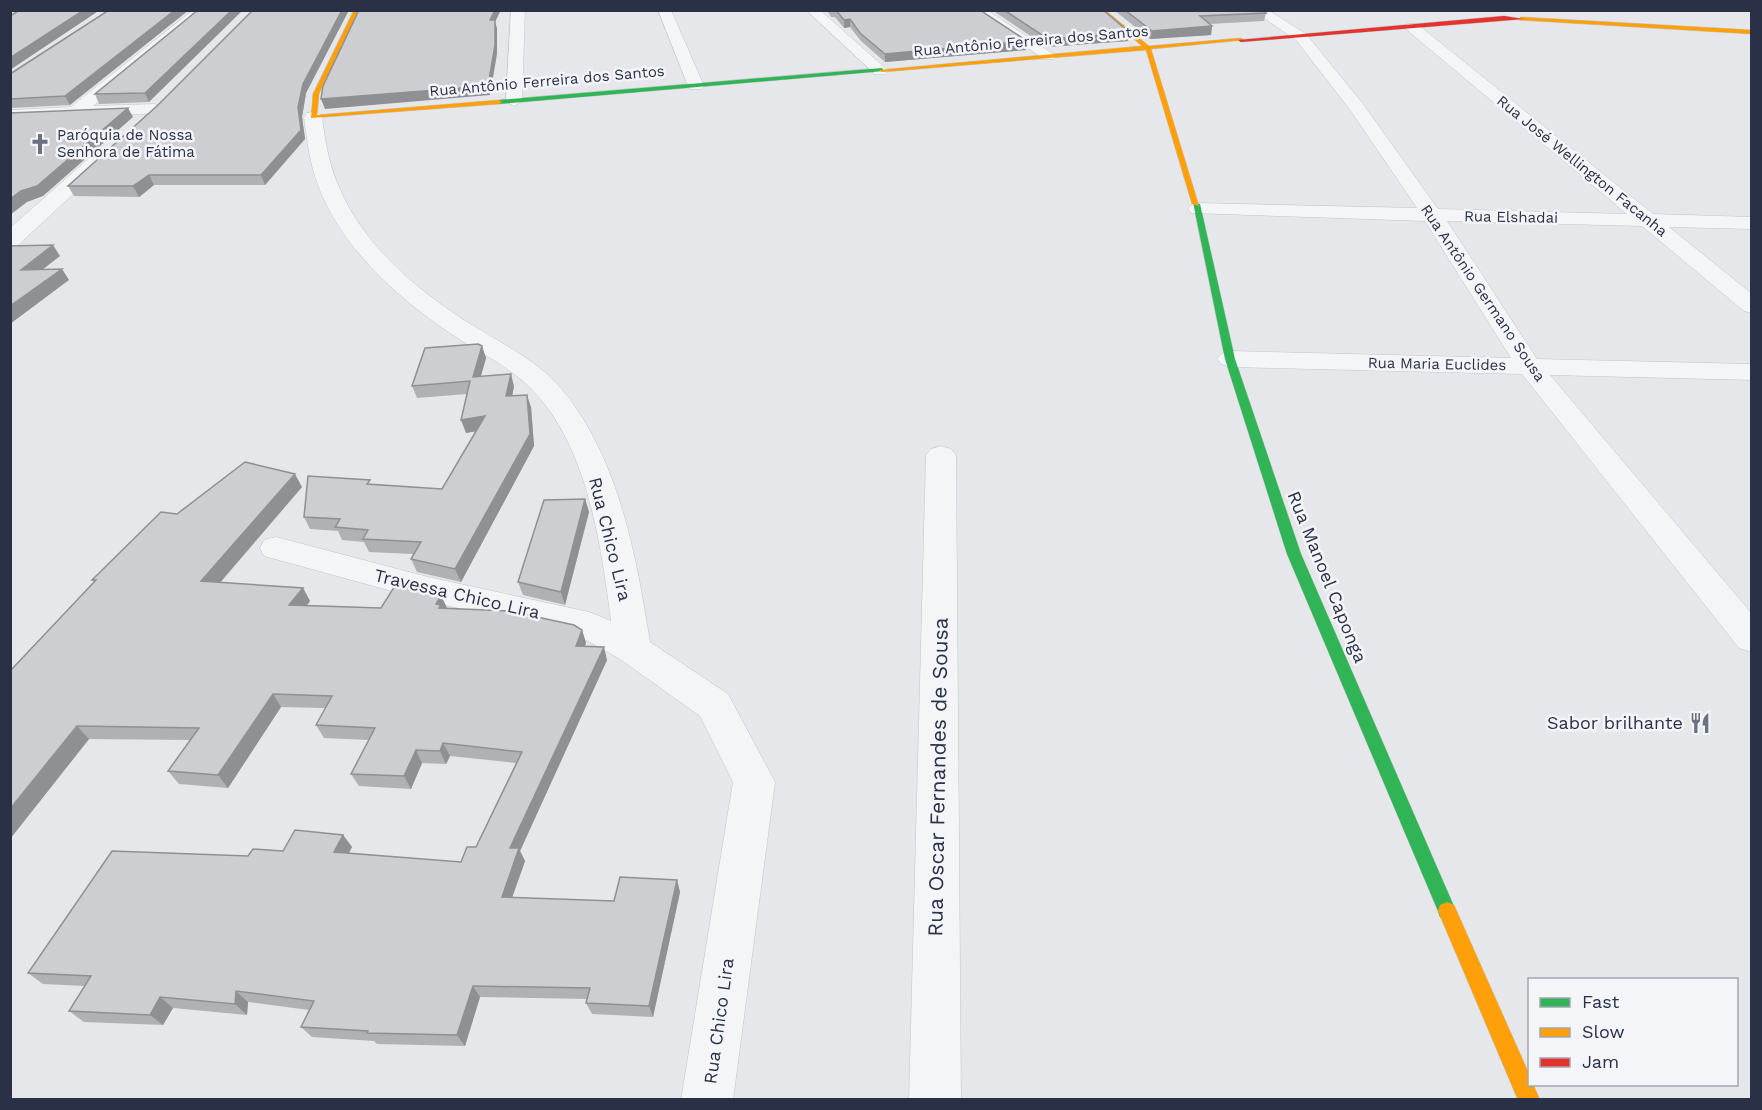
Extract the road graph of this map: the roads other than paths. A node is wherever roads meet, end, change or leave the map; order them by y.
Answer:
1 (202, 10) edge
2 (357, 10) edge
3 (518, 10) edge
4 (664, 10) edge
5 (812, 10) edge
6 (976, 10) edge
7 (1101, 10) edge
8 (1258, 10) edge
9 (1412, 27) junction
10 (1752, 32) edge
11 (1301, 37) junction
12 (1148, 48) junction
13 (1049, 56) junction
14 (880, 71) junction
15 (696, 86) junction
16 (514, 101) junction
17 (76, 112) junction
18 (10, 115) edge
19 (313, 117) junction
20 (138, 124) edge
21 (113, 147) edge
22 (46, 208) junction
23 (10, 209) edge
24 (1198, 209) junction
25 (1432, 215) junction
26 (1649, 220) junction
27 (1752, 223) edge
28 (10, 240) edge
29 (1752, 306) edge
30 (1230, 359) junction
31 (1529, 366) junction
32 (1752, 372) edge
33 (941, 455) dead end
34 (276, 548) dead end
35 (1752, 639) edge
36 (633, 650) junction
37 (707, 1100) edge
38 (935, 1100) edge
39 (1529, 1100) edge

1 - 17 street
2 - 19 street, Rua Chico Lira
3 - 16 street
4 - 15 street
5 - 14 street
6 - 13 street
7 - 12 street
8 - 11 street, Rua Antônio Germano Sousa
9 - 10 street, Rua Antônio Ferreira dos Santos
9 - 11 street, Rua Antônio Ferreira dos Santos
9 - 26 street, Rua José Wellington Facanha
11 - 12 street, Rua Antônio Ferreira dos Santos
11 - 25 street, Rua Antônio Germano Sousa
12 - 13 street, Rua Antônio Ferreira dos Santos
12 - 24 street, Rua Manoel Caponga
13 - 14 street, Rua Antônio Ferreira dos Santos
14 - 15 street, Rua Antônio Ferreira dos Santos
15 - 16 street, Rua Antônio Ferreira dos Santos
16 - 19 street, Rua Antônio Ferreira dos Santos
17 - 18 street
17 - 20 street
19 - 36 street, Rua Chico Lira
21 - 22 street
22 - 23 street
22 - 28 street
24 - 25 street, Rua Elshadai
24 - 30 street, Rua Manoel Caponga
25 - 26 street, Rua Elshadai
25 - 31 street, Rua Antônio Germano Sousa
26 - 27 street, Rua Elshadai
26 - 29 street, Rua José Wellington Facanha
30 - 31 street, Rua Maria Euclides
30 - 39 street, Rua Manoel Caponga
31 - 32 street, Rua Maria Euclides
31 - 35 street, Rua Antônio Germano Sousa
33 - 38 street, Rua Oscar Fernandes de Sousa
34 - 36 street, Travessa Chico Lira
36 - 37 street, Rua Chico Lira

